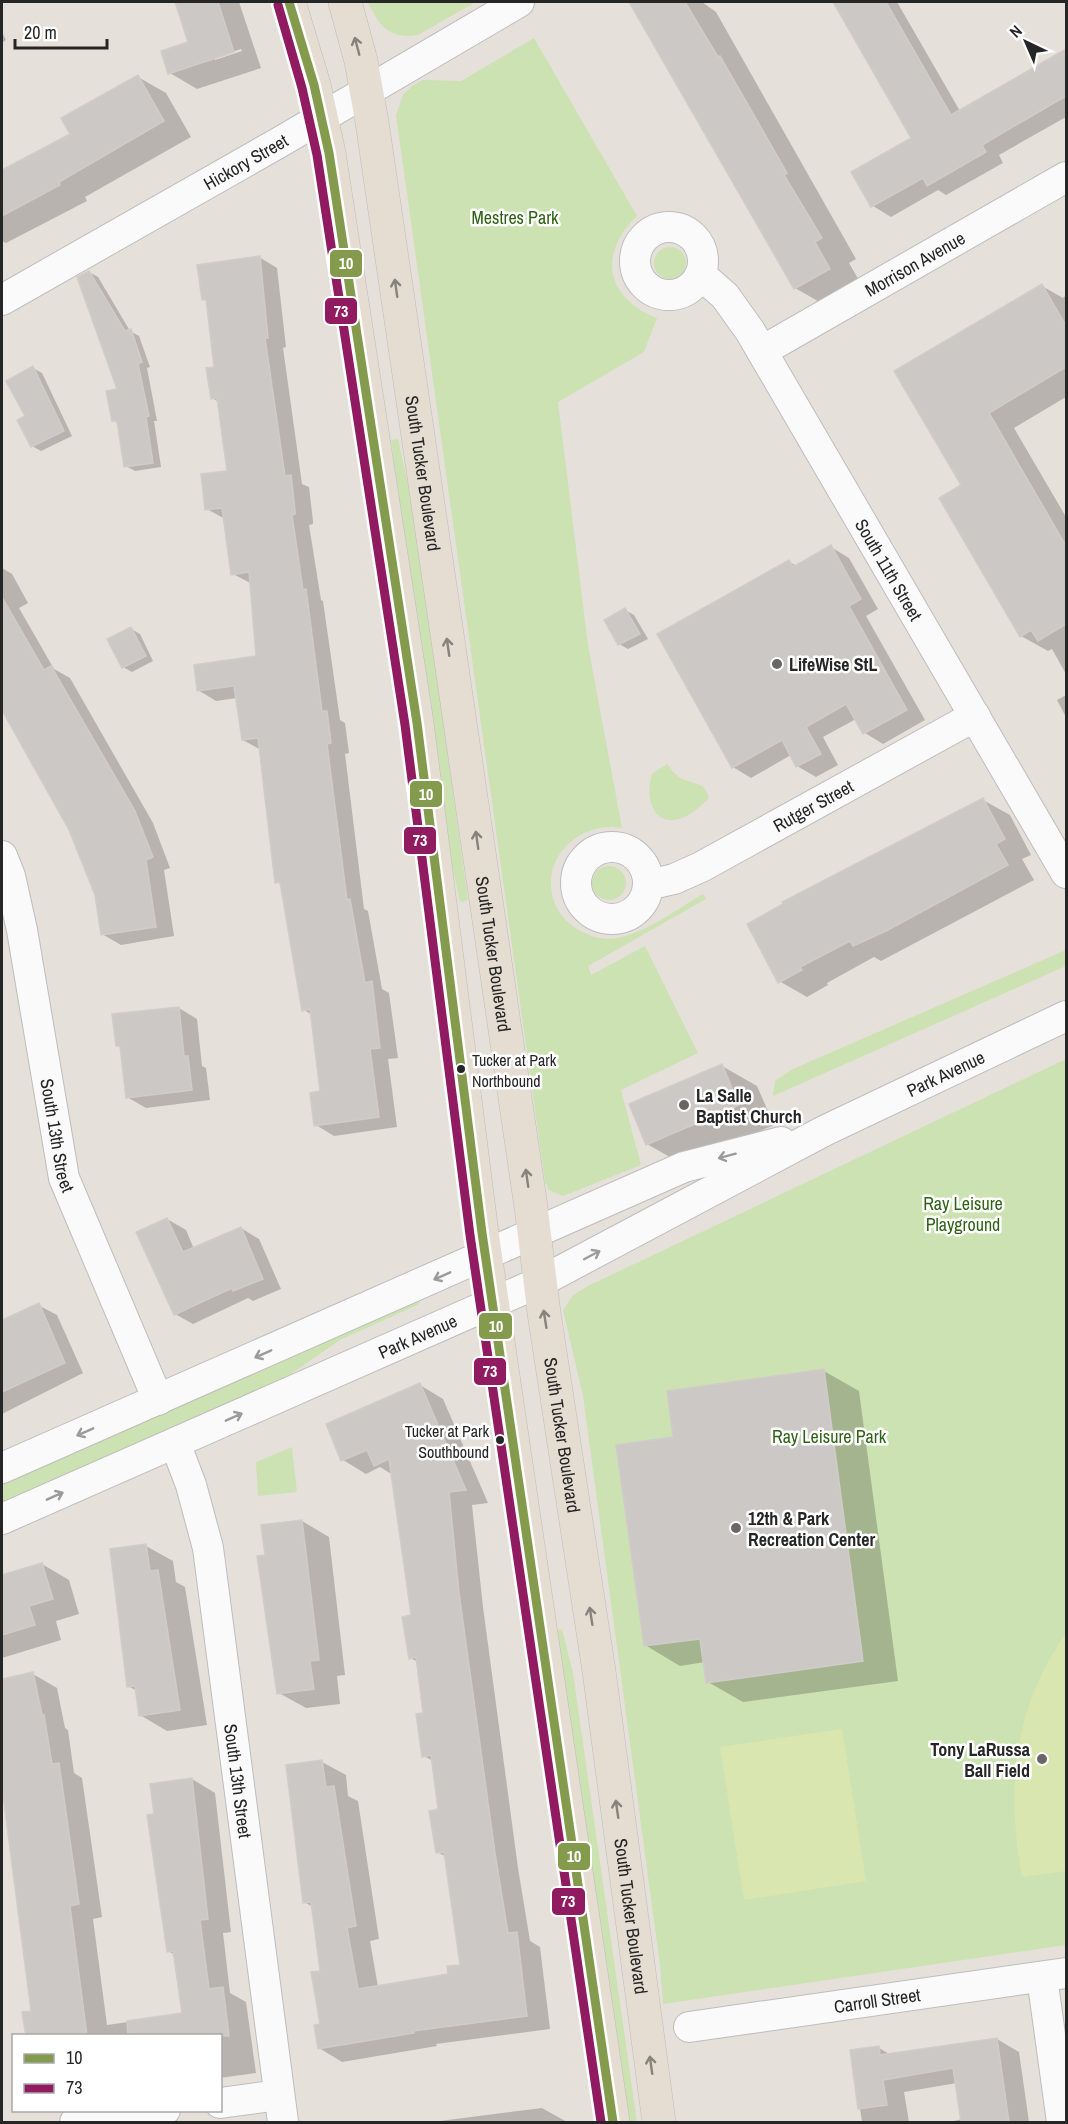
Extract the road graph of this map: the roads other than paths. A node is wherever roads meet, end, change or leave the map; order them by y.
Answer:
1 (289, 2) edge
2 (345, 2) edge
3 (519, 2) edge
4 (366, 91) junction
5 (322, 117) junction
6 (1066, 177) edge
7 (701, 275) dead end
8 (2, 300) edge
9 (762, 351) junction
10 (975, 716) junction
11 (2, 856) edge
12 (1066, 873) edge
13 (648, 885) dead end
14 (12, 935) edge
15 (1066, 1016) edge
16 (824, 1131) junction
17 (534, 1236) junction
18 (486, 1257) junction
19 (540, 1282) junction
20 (494, 1303) junction
21 (158, 1400) junction
22 (175, 1443) junction
23 (2, 1468) edge
24 (2, 1519) edge
25 (1054, 1975) edge
26 (689, 2027) dead end
27 (222, 2103) edge
28 (281, 2109) edge
29 (150, 2112) edge
30 (75, 2122) edge
31 (613, 2122) edge
32 (659, 2122) edge
33 (1062, 2122) edge

1 - 5 main road
4 -> 2 main road, South Tucker Boulevard
3 - 4 street, Hickory Street
4 - 5 street, Hickory Street
17 -> 4 main road, South Tucker Boulevard
5 - 8 street, Hickory Street
5 - 18 main road
6 - 9 street, Morrison Avenue
7 - 9 street, South 11th Street
9 - 10 street, South 11th Street
10 - 12 street, South 11th Street
10 - 13 street, Rutger Street
11 - 14 street, South 13th Street
14 - 21 street, South 13th Street
15 - 16 street, Park Avenue
16 -> 17 street, Park Avenue
19 -> 16 street, Park Avenue
17 - 18 street, Park Avenue
17 - 19 main road, South Tucker Boulevard
18 - 20 main road
18 -> 21 street, Park Avenue
19 - 20 street, Park Avenue
32 -> 19 main road, South Tucker Boulevard
22 -> 20 street, Park Avenue
20 - 31 main road
21 -> 23 street, Park Avenue
24 -> 22 street, Park Avenue
22 - 28 street, South 13th Street
25 - 26 street, Carroll Street
25 - 33 street
27 - 28 street
29 - 30 street

